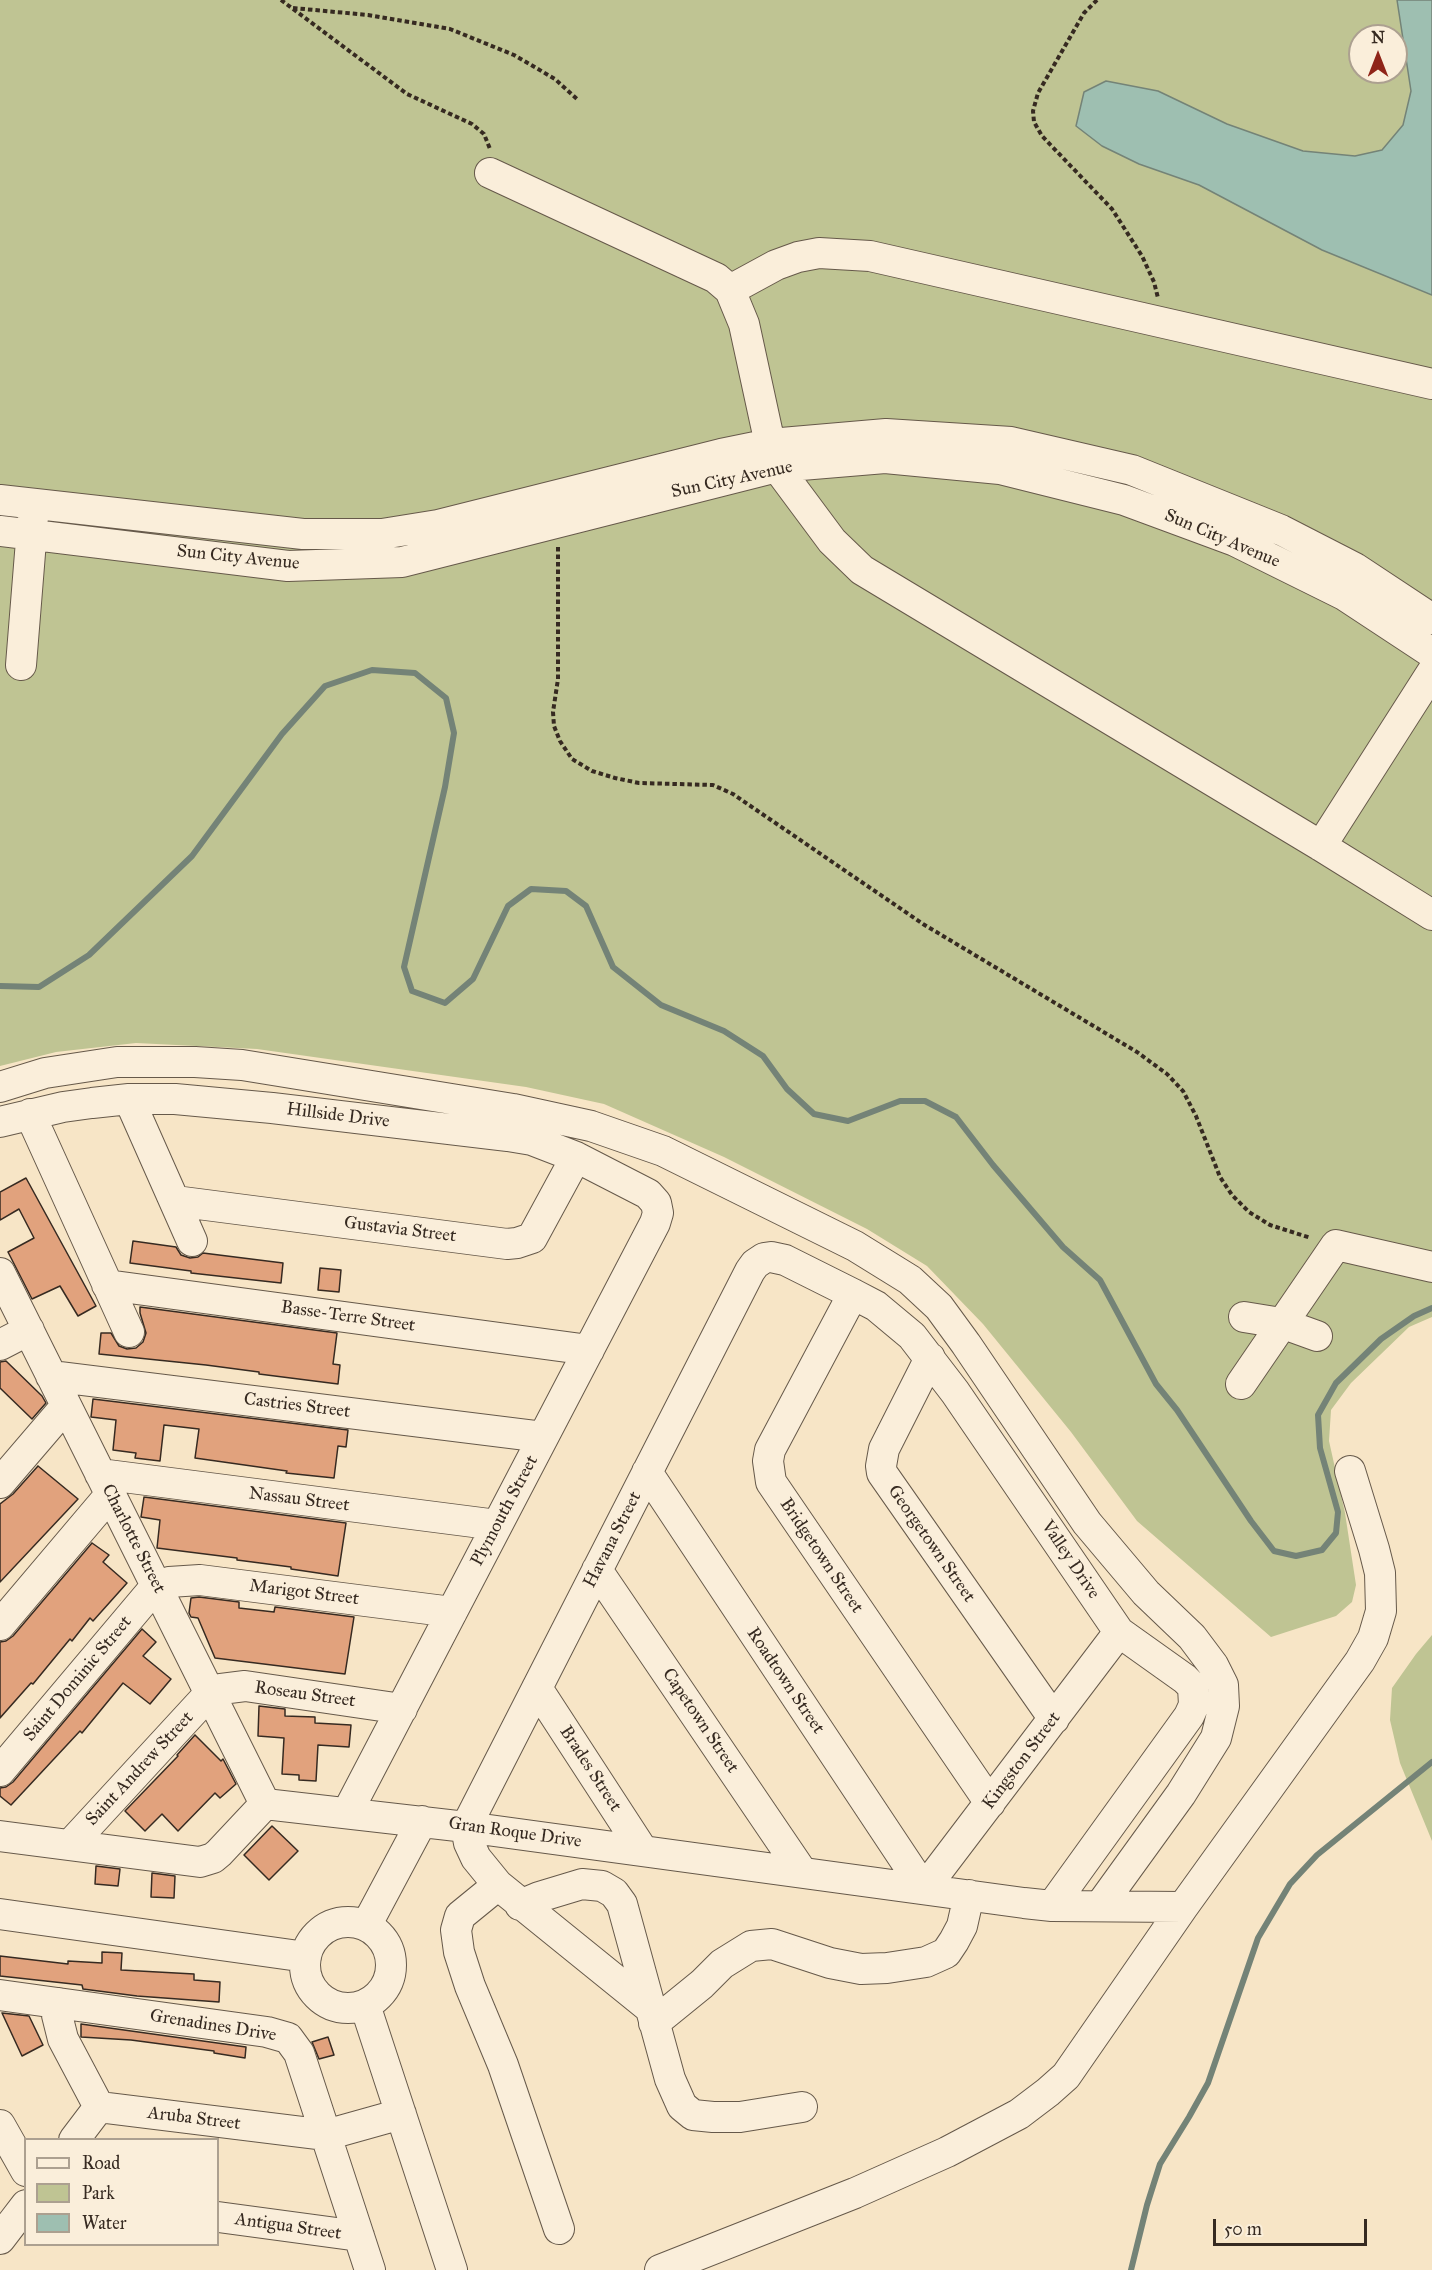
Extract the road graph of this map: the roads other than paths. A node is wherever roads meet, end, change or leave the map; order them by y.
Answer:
1 (490, 173) road end
2 (730, 290) junction
3 (1432, 384) edge
4 (774, 455) junction
5 (0, 500) edge
6 (34, 504) junction
7 (0, 531) edge
8 (32, 535) junction
9 (1432, 619) edge
10 (1432, 653) edge
11 (21, 665) dead end
12 (1432, 672) edge
13 (1321, 846) junction
14 (1432, 915) edge
15 (0, 1087) edge
16 (129, 1099) junction
17 (30, 1114) junction
18 (0, 1122) edge
19 (576, 1156) junction
20 (175, 1201) junction
21 (658, 1208) joint
22 (192, 1241) dead end
23 (764, 1258) joint
24 (1432, 1267) edge
25 (0, 1273) edge
26 (107, 1285) junction
27 (853, 1294) junction
28 (1244, 1317) dead end
29 (1281, 1323) junction
30 (29, 1330) junction
31 (129, 1332) dead end
32 (1317, 1336) dead end
33 (0, 1345) edge
34 (589, 1350) junction
35 (930, 1358) junction
36 (51, 1376) junction
37 (1241, 1384) dead end
38 (66, 1406) junction
39 (543, 1437) junction
40 (1350, 1472) dead end
41 (647, 1473) junction
42 (0, 1483) edge
43 (105, 1484) junction
44 (497, 1525) junction
45 (597, 1570) junction
46 (156, 1586) junction
47 (452, 1612) junction
48 (0, 1625) edge
49 (1119, 1632) junction
50 (537, 1688) junction
51 (210, 1693) junction
52 (402, 1709) junction
53 (1054, 1719) junction
54 (0, 1771) edge
55 (990, 1803) junction
56 (265, 1804) junction
57 (347, 1813) junction
58 (422, 1821) junction
59 (466, 1827) junction
60 (0, 1836) edge
61 (70, 1845) junction
62 (643, 1851) junction
63 (802, 1872) junction
64 (498, 1885) junction
65 (924, 1889) junction
66 (969, 1895) junction
67 (520, 1905) junction
68 (1052, 1906) junction
69 (1100, 1906) junction
70 (1183, 1907) junction
71 (0, 1914) edge
72 (366, 1926) junction
73 (306, 1957) junction
74 (0, 1995) edge
75 (58, 2003) junction
76 (365, 2005) junction
77 (652, 2016) junction
78 (99, 2107) junction
79 (802, 2107) dead end
80 (401, 2114) junction
81 (0, 2125) edge
82 (326, 2135) junction
83 (75, 2138) edge
84 (24, 2167) edge
85 (24, 2208) edge
86 (219, 2217) edge
87 (559, 2229) dead end
88 (359, 2236) junction
89 (0, 2239) edge
90 (370, 2270) edge
91 (452, 2270) edge
92 (660, 2270) edge

1 - 2 street
2 - 3 street
2 - 4 street
4 - 6 street, Sun City Avenue
4 - 8 street, Sun City Avenue
4 - 9 street, Sun City Avenue
4 - 10 street, Sun City Avenue
4 - 13 street
5 - 6 street, Sun City Avenue
6 - 8 street
7 - 8 street, Sun City Avenue
8 - 11 street
12 - 13 street
13 - 14 street
15 - 69 street
16 - 17 street, Hillside Drive
16 - 19 street, Hillside Drive
16 - 20 street
17 - 18 street, Hillside Drive
17 - 26 street
19 - 20 street, Gustavia Street
19 - 21 street, Hillside Drive
20 - 22 street
21 - 34 street, Plymouth Street
23 - 27 street, Valley Drive
23 - 41 street, Havana Street
24 - 29 street
25 - 30 street, Charlotte Street
26 - 31 street
26 - 34 street, Basse-Terre Street
27 - 35 street, Valley Drive
27 - 55 street, Bridgetown Street
28 - 29 street
29 - 32 street
29 - 37 street
30 - 33 street
30 - 36 street, Charlotte Street
34 - 39 street, Plymouth Street
35 - 49 street, Valley Drive
35 - 53 street, Georgetown Street
36 - 38 street, Charlotte Street
36 - 39 street, Castries Street
38 - 42 street
38 - 43 street, Charlotte Street
39 - 44 street, Plymouth Street
40 - 70 street
41 - 45 street, Havana Street
41 - 65 street, Roadtown Street
43 - 44 street, Nassau Street
43 - 46 street, Charlotte Street
43 - 48 street
44 - 47 street, Plymouth Street
45 - 50 street, Havana Street
45 - 63 street, Capetown Street
46 - 47 street, Marigot Street
46 - 51 street, Charlotte Street
46 - 54 street, Saint Dominic Street
47 - 52 street, Plymouth Street
49 - 53 street, Kingston Street
49 - 68 street, Valley Drive
50 - 59 street, Havana Street
50 - 62 street, Brades Street
51 - 52 street, Roseau Street
51 - 56 street, Charlotte Street
51 - 61 street, Saint Andrew Street
52 - 57 street, Plymouth Street
53 - 55 street, Kingston Street
55 - 65 street, Kingston Street
56 - 57 street, Gran Roque Drive
56 - 61 street
57 - 58 street, Gran Roque Drive
58 - 59 street, Gran Roque Drive
58 - 72 street
59 - 62 street, Gran Roque Drive
59 - 64 street
60 - 61 street
62 - 63 street, Gran Roque Drive
63 - 65 street, Gran Roque Drive
64 - 67 street
64 - 87 street
65 - 66 street, Gran Roque Drive
66 - 68 street, Gran Roque Drive
66 - 77 street
67 - 77 street
67 - 77 street
68 - 69 street, Gran Roque Drive
69 - 70 street, Gran Roque Drive
70 - 92 street
71 - 73 street
72 - 73 street
72 - 76 street
73 - 76 street
74 - 75 street, Grenadines Drive
75 - 78 street
75 - 82 street, Grenadines Drive
76 - 80 street
77 - 79 street
78 - 82 street, Aruba Street
78 - 83 street
80 - 82 street, Aruba Street
80 - 91 street
81 - 84 street
82 - 88 street, Grenadines Drive
85 - 89 street
86 - 88 street, Antigua Street
88 - 90 street, Grenadines Drive

